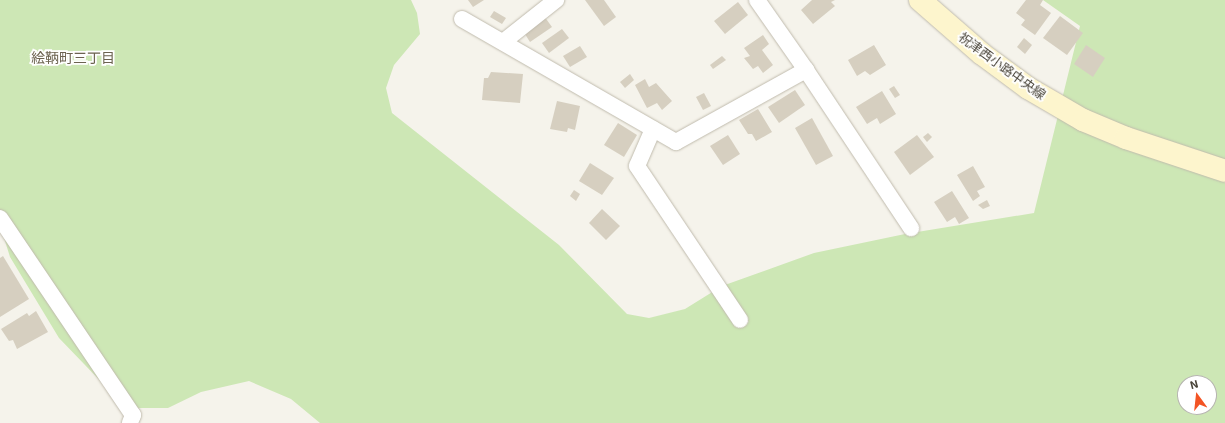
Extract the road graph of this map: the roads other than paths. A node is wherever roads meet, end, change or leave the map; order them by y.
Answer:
1 (556, 0) edge
2 (757, 0) edge
3 (920, 0) edge
4 (462, 19) dead end
5 (503, 42) junction
6 (806, 70) junction
7 (653, 129) junction
8 (1225, 171) edge
9 (0, 218) edge
10 (911, 228) dead end
11 (740, 320) dead end
12 (130, 423) edge

1 - 5 street
2 - 6 street
3 - 8 main road, 祝津西小路中央線
4 - 5 street
5 - 7 street
6 - 7 street
6 - 10 street
7 - 11 street
9 - 12 street

